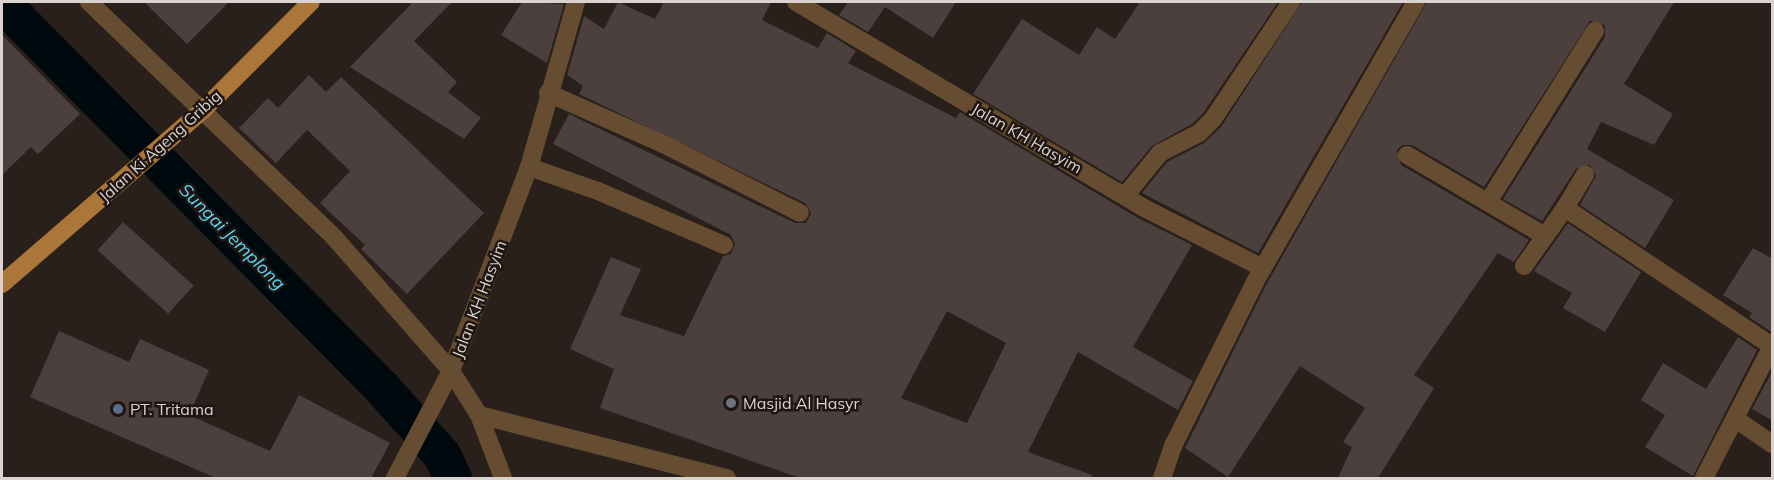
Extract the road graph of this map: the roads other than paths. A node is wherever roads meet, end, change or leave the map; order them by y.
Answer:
1 (89, 2) edge
2 (311, 2) edge
3 (576, 2) edge
4 (796, 2) edge
5 (1291, 2) edge
6 (1416, 2) edge
7 (1595, 31) dead end
8 (548, 93) junction
9 (200, 112) junction
10 (1407, 155) dead end
11 (529, 167) junction
12 (1585, 175) dead end
13 (1125, 196) junction
14 (1488, 202) junction
15 (1564, 207) junction
16 (800, 213) dead end
17 (1545, 236) junction
18 (724, 245) dead end
19 (1524, 266) dead end
20 (1263, 268) junction
21 (2, 284) edge
22 (1772, 346) edge
23 (451, 371) junction
24 (479, 415) junction
25 (1737, 420) junction
26 (1773, 444) edge
27 (395, 478) edge
28 (503, 478) edge
29 (727, 478) edge
30 (1162, 478) edge
31 (1704, 478) edge

1 - 9 street
2 - 9 main road, Jalan Ki Ageng Gribig
3 - 8 street, Jalan KH Hasyim
4 - 13 street, Jalan KH Hasyim
5 - 13 street
6 - 20 street
7 - 14 street
8 - 11 street, Jalan KH Hasyim
8 - 16 street
9 - 21 main road, Jalan Ki Ageng Gribig
9 - 23 street
10 - 14 street
11 - 18 street
11 - 23 street, Jalan KH Hasyim
12 - 15 street
13 - 20 street, Jalan KH Hasyim
14 - 17 street
15 - 17 street
15 - 22 street
17 - 19 street
20 - 30 street
22 - 25 street
23 - 24 street, Jalan KH Hasyim
23 - 27 street
24 - 28 street, Jalan KH Hasyim
24 - 29 street
25 - 26 street
25 - 31 street

